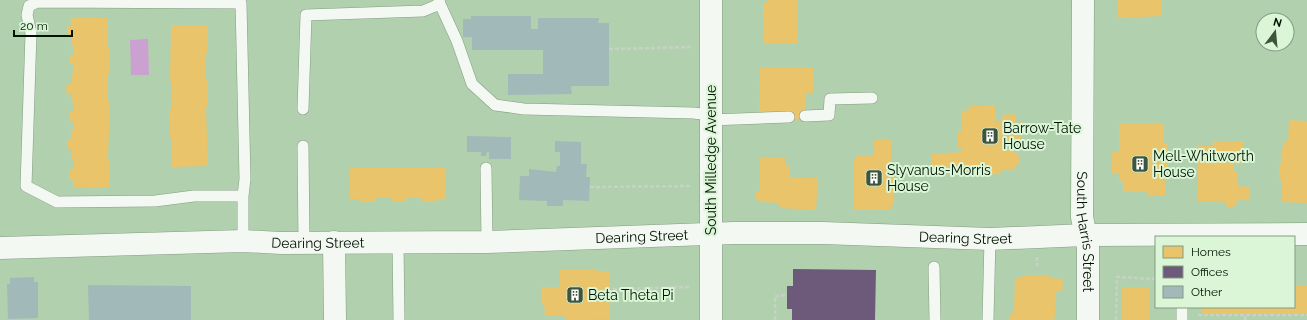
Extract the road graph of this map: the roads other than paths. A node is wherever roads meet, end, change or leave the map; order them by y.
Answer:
1 (710, 0) edge
2 (1083, 0) edge
3 (439, 2) edge
4 (872, 98) dead end
5 (303, 109) dead end
6 (805, 116) dead end
7 (710, 117) junction
8 (789, 117) dead end
9 (303, 146) dead end
10 (486, 168) dead end
11 (243, 196) junction
12 (712, 234) junction
13 (1307, 234) edge
14 (1085, 235) junction
15 (990, 239) junction
16 (243, 241) junction
17 (334, 242) junction
18 (398, 242) junction
19 (487, 242) junction
20 (304, 243) junction
21 (0, 248) edge
22 (934, 267) dead end
23 (335, 320) edge
24 (399, 320) edge
25 (711, 320) edge
26 (935, 320) edge
27 (988, 320) edge
28 (1088, 320) edge

1 - 7 street, South Milledge Avenue
2 - 14 street, South Harris Street
3 - 5 lane
3 - 7 lane
4 - 6 lane
7 - 8 lane
7 - 12 street, South Milledge Avenue
9 - 20 lane
10 - 19 lane
11 - 11 lane
11 - 16 lane
12 - 15 street, Dearing Street
12 - 19 street, Dearing Street
12 - 25 street, South Milledge Avenue
13 - 14 street, Dearing Street
14 - 15 street, Dearing Street
14 - 28 street, South Harris Street
15 - 27 lane
16 - 20 street, Dearing Street
16 - 21 street, Dearing Street
17 - 18 street, Dearing Street
17 - 20 street, Dearing Street
17 - 23 street
18 - 19 street, Dearing Street
18 - 24 lane
22 - 26 lane

